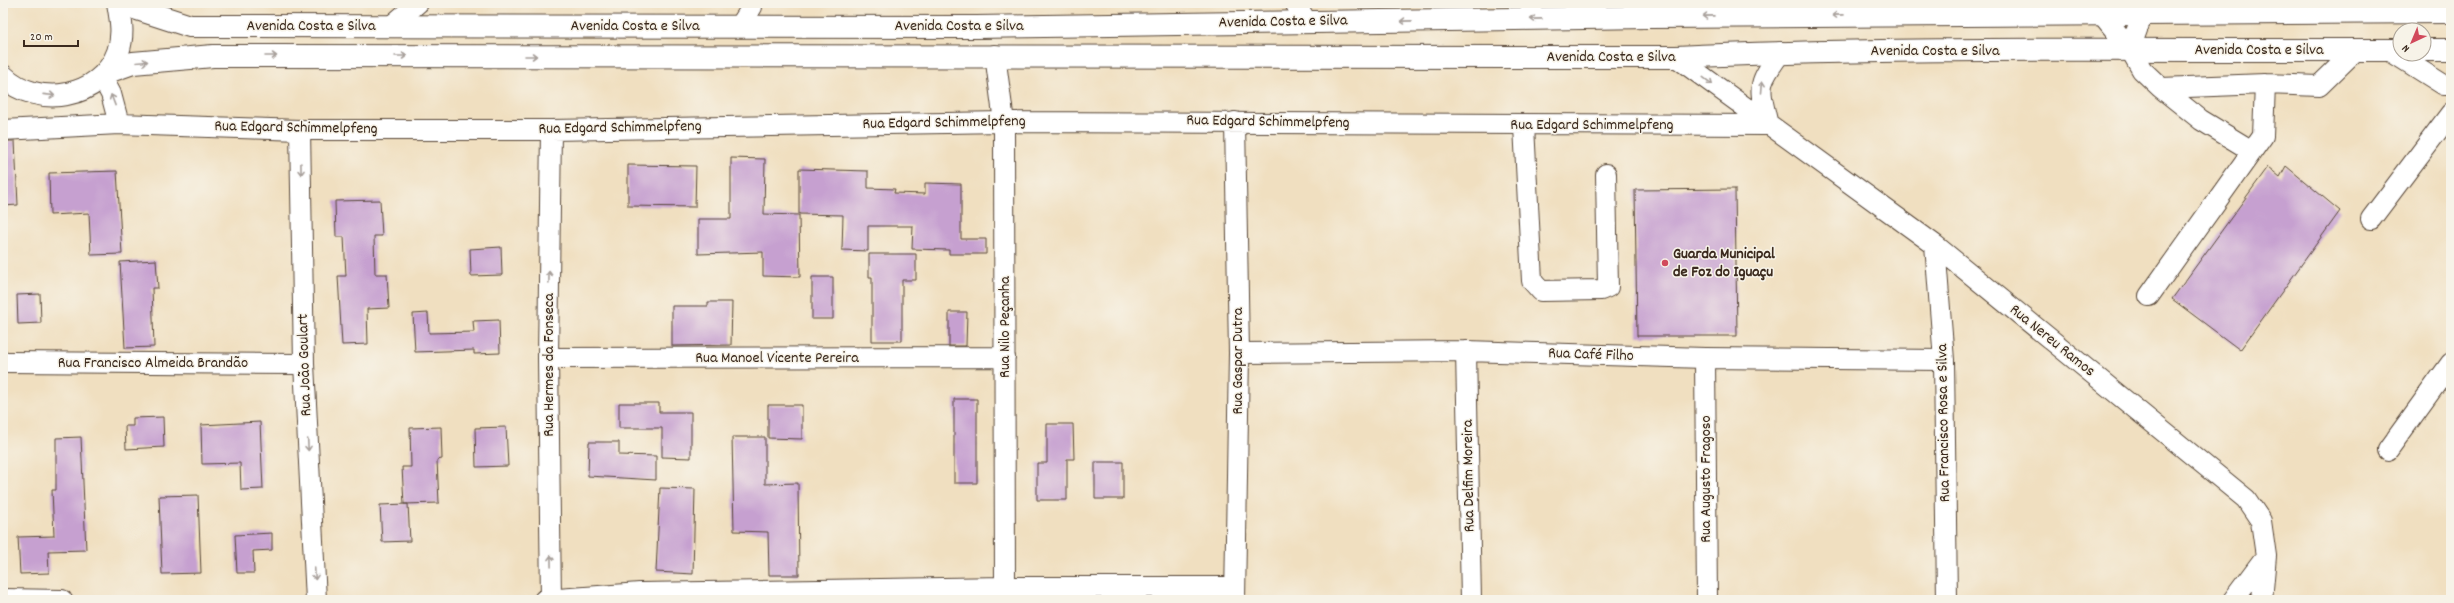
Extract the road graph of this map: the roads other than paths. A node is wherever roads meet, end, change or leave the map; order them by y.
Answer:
1 (118, 3) edge
2 (418, 3) edge
3 (752, 3) edge
4 (1295, 3) edge
5 (2101, 8) edge
6 (2143, 8) edge
7 (1641, 10) edge
8 (1575, 11) edge
9 (2451, 12) edge
10 (1307, 22) junction
11 (391, 26) junction
12 (740, 26) junction
13 (2130, 50) junction
14 (2356, 50) junction
15 (2392, 50) edge
16 (2432, 50) edge
17 (2451, 50) edge
18 (1781, 52) junction
19 (995, 55) junction
20 (1676, 57) junction
21 (2411, 62) edge
22 (103, 75) junction
23 (3, 76) edge
24 (2265, 84) junction
25 (2451, 85) edge
26 (2161, 88) junction
27 (2449, 117) edge
28 (1004, 122) junction
29 (1235, 122) junction
30 (120, 124) junction
31 (1768, 125) junction
32 (1524, 126) junction
33 (3, 130) edge
34 (300, 130) junction
35 (551, 130) junction
36 (2252, 151) junction
37 (1606, 174) dead end
38 (2371, 219) dead end
39 (1935, 245) junction
40 (2149, 296) dead end
41 (1466, 351) junction
42 (1239, 353) junction
43 (1005, 357) junction
44 (548, 358) junction
45 (1705, 358) junction
46 (1944, 360) junction
47 (3, 362) edge
48 (2451, 363) edge
49 (304, 364) junction
50 (2388, 450) dead end
51 (2266, 556) junction
52 (1005, 593) edge
53 (1235, 594) edge
54 (637, 597) edge
55 (3, 599) edge
56 (62, 600) edge
57 (316, 600) edge
58 (544, 600) edge
59 (551, 600) edge
60 (1471, 600) edge
61 (1707, 600) edge
62 (1947, 600) edge
63 (2233, 600) edge
64 (2262, 600) edge

1 - 11 main road, Avenida Costa e Silva
1 - 22 main road, Avenida Costa e Silva
2 - 11 street
3 - 12 street
4 - 10 street
5 - 6 main road, Avenida Costa e Silva
5 -> 7 main road, Avenida Costa e Silva
5 - 13 street
6 - 9 main road, Avenida Costa e Silva
6 - 13 street
7 - 8 main road, Avenida Costa e Silva
8 -> 10 main road, Avenida Costa e Silva
10 - 12 main road, Avenida Costa e Silva
11 - 12 main road, Avenida Costa e Silva
13 - 14 main road, Avenida Costa e Silva
13 - 18 main road, Avenida Costa e Silva
13 - 26 street
14 - 15 main road, Avenida Costa e Silva
14 - 24 street
16 - 17 main road
18 - 20 main road, Avenida Costa e Silva
31 -> 18 street
19 - 20 main road, Avenida Costa e Silva
22 -> 19 main road, Avenida Costa e Silva
19 - 28 street, Rua Nilo Peçanha
20 -> 31 street, Rua Nereu Ramos
21 - 25 street
23 -> 22 main road, Avenida Costa e Silva
30 -> 22 street
24 - 26 street
24 - 36 street
26 - 36 street
27 - 38 street
28 - 29 street, Rua Edgard Schimmelpfeng
28 - 35 street, Rua Edgard Schimmelpfeng
28 - 43 street, Rua Nilo Peçanha
29 - 32 street, Rua Edgard Schimmelpfeng
29 - 42 street, Rua Gaspar Dutra
30 - 33 street, Rua Edgard Schimmelpfeng
30 - 34 street, Rua Edgard Schimmelpfeng
31 - 32 street, Rua Edgard Schimmelpfeng
31 - 39 street, Rua Nereu Ramos
32 - 37 street
34 - 35 street, Rua Edgard Schimmelpfeng
34 -> 49 street, Rua João Goulart
44 -> 35 street, Rua Hermes da Fonseca
36 - 40 street
39 - 46 street, Rua Francisco Rosa e Silva
39 - 51 street, Rua Nereu Ramos
41 - 42 street, Rua Café Filho
41 - 45 street, Rua Café Filho
41 - 60 street, Rua Delfim Moreira
42 - 53 street, Rua Gaspar Dutra
43 - 44 street, Rua Manoel Vicente Pereira
43 - 52 street, Rua Nilo Peçanha
59 -> 44 street, Rua Hermes da Fonseca
45 - 46 street, Rua Café Filho
45 - 61 street, Rua Augusto Fragoso
46 - 62 street, Rua Francisco Rosa e Silva
47 - 49 street, Rua Francisco Almeida Brandão
48 - 50 street
49 -> 57 street, Rua João Goulart
51 - 63 street
51 - 64 street, Rua Nereu Ramos
52 - 53 street
52 - 54 street
54 - 59 street
55 - 56 street
58 - 59 street

